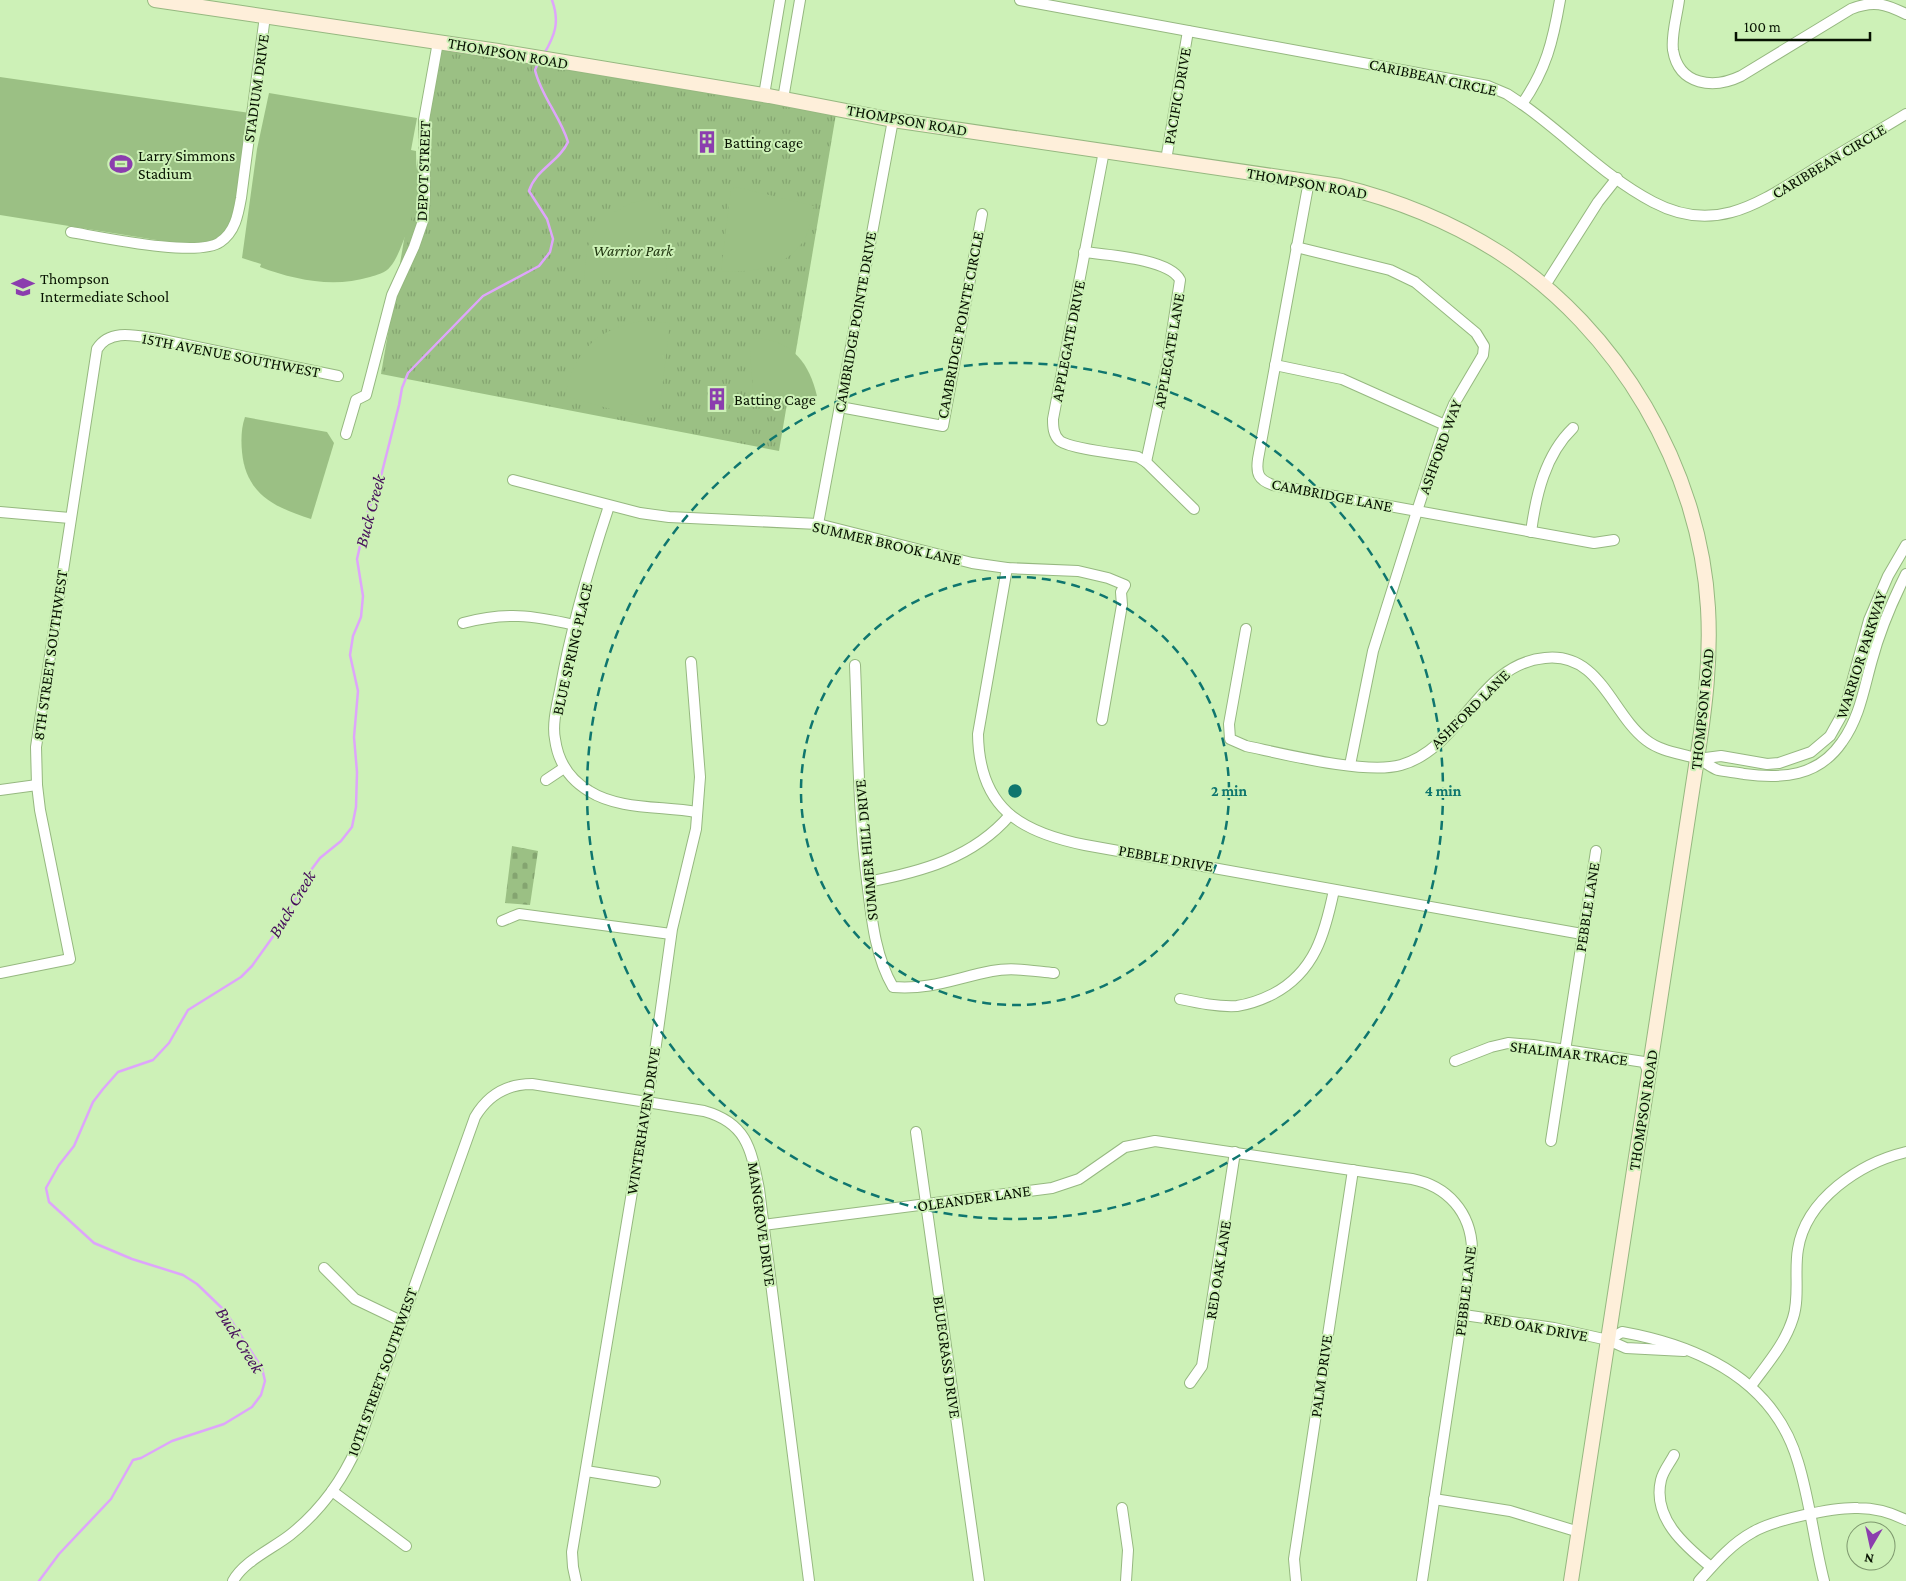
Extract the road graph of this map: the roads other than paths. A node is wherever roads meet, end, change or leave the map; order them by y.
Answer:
1 (155, 0) edge
2 (780, 0) edge
3 (800, 0) edge
4 (1020, 0) edge
5 (1560, 0) edge
6 (1680, 0) edge
7 (1866, 1) edge
8 (1906, 14) edge
9 (265, 16) junction
10 (1188, 31) junction
11 (438, 42) junction
12 (764, 95) junction
13 (783, 99) junction
14 (1522, 104) junction
15 (1906, 114) edge
16 (893, 120) junction
17 (1104, 151) junction
18 (1166, 160) junction
19 (1617, 178) junction
20 (1309, 181) junction
21 (982, 214) dead end
22 (71, 232) dead end
23 (1296, 247) junction
24 (1084, 252) junction
25 (1544, 286) junction
26 (98, 347) joint
27 (1275, 365) junction
28 (338, 376) dead end
29 (840, 407) junction
30 (1446, 425) junction
31 (1573, 428) dead end
32 (346, 434) dead end
33 (1146, 462) junction
34 (513, 480) dead end
35 (608, 506) junction
36 (1194, 509) dead end
37 (1417, 511) junction
38 (0, 512) edge
39 (70, 518) junction
40 (818, 524) junction
41 (1532, 532) junction
42 (1614, 540) dead end
43 (1906, 545) edge
44 (1007, 568) junction
45 (1906, 574) edge
46 (463, 623) dead end
47 (574, 625) junction
48 (1246, 629) dead end
49 (691, 662) dead end
50 (855, 665) dead end
51 (1102, 720) dead end
52 (1697, 759) junction
53 (1350, 765) junction
54 (564, 768) junction
55 (546, 780) dead end
56 (37, 785) junction
57 (0, 790) edge
58 (696, 812) junction
59 (1010, 815) junction
60 (1596, 851) dead end
61 (867, 882) junction
62 (1334, 890) junction
63 (502, 921) dead end
64 (671, 934) junction
65 (1582, 934) junction
66 (0, 973) edge
67 (1054, 973) dead end
68 (1180, 999) dead end
69 (1563, 1050) junction
70 (1456, 1061) dead end
71 (1649, 1074) junction
72 (646, 1102) junction
73 (472, 1124) joint
74 (916, 1132) dead end
75 (1551, 1141) dead end
76 (1174, 1143) joint
77 (1235, 1152) junction
78 (1906, 1152) edge
79 (1354, 1170) junction
80 (927, 1204) junction
81 (763, 1225) junction
82 (324, 1268) dead end
83 (1464, 1315) junction
84 (401, 1321) junction
85 (1608, 1340) junction
86 (1690, 1352) junction
87 (1190, 1384) dead end
88 (1750, 1386) junction
89 (1674, 1455) dead end
90 (586, 1471) junction
91 (655, 1482) dead end
92 (332, 1491) junction
93 (1434, 1499) junction
94 (1122, 1508) dead end
95 (1811, 1515) junction
96 (1906, 1520) edge
97 (1579, 1532) junction
98 (406, 1546) dead end
99 (1712, 1567) junction
100 (233, 1581) edge
101 (576, 1581) edge
102 (809, 1581) edge
103 (979, 1581) edge
104 (1126, 1581) edge
105 (1296, 1581) edge
106 (1422, 1581) edge
107 (1571, 1581) edge
108 (1699, 1581) edge
109 (1824, 1581) edge

1 - 9 street, THOMPSON ROAD
2 - 12 street
3 - 13 street
4 - 10 street, CARIBBEAN CIRCLE
5 - 14 street
6 - 7 street
7 - 8 street
9 - 11 street, THOMPSON ROAD
9 - 22 street, STADIUM DRIVE
10 - 14 street, CARIBBEAN CIRCLE
10 - 18 street, PACIFIC DRIVE
11 - 12 street, THOMPSON ROAD
11 - 32 street, DEPOT STREET
12 - 13 street, THOMPSON ROAD
13 - 16 street, THOMPSON ROAD
14 - 19 street, CARIBBEAN CIRCLE
15 - 19 street, CARIBBEAN CIRCLE
16 - 17 street, THOMPSON ROAD
16 - 29 street, CAMBRIDGE POINTE DRIVE
17 - 18 street, THOMPSON ROAD
17 - 24 street, APPLEGATE DRIVE
18 - 20 street, THOMPSON ROAD
19 - 25 street
20 - 23 street, CAMBRIDGE LANE
20 - 25 street, THOMPSON ROAD
21 - 29 street, CAMBRIDGE POINTE CIRCLE
23 - 27 street, CAMBRIDGE LANE
23 - 30 street, ASHFORD WAY
24 - 33 street, APPLEGATE DRIVE
24 - 33 street, APPLEGATE LANE
25 - 52 street, THOMPSON ROAD
26 - 28 street, 15TH AVENUE SOUTHWEST
26 - 39 street, 8TH STREET SOUTHWEST
27 - 30 street
27 - 37 street, CAMBRIDGE LANE
29 - 40 street, CAMBRIDGE POINTE DRIVE
30 - 37 street, ASHFORD WAY
31 - 41 street
33 - 36 street
34 - 35 street, SUMMER BROOK LANE
35 - 40 street, SUMMER BROOK LANE
35 - 47 street, BLUE SPRING PLACE
37 - 41 street, CAMBRIDGE LANE
37 - 53 street, ASHFORD WAY
38 - 39 street
39 - 56 street, 8TH STREET SOUTHWEST
40 - 44 street, SUMMER BROOK LANE
41 - 42 street, CAMBRIDGE LANE
43 - 52 street, WARRIOR PARKWAY
44 - 51 street, SUMMER BROOK LANE
44 - 59 street, PEBBLE DRIVE
45 - 52 street, WARRIOR PARKWAY
46 - 47 street
47 - 54 street, BLUE SPRING PLACE
48 - 53 street, ASHFORD LANE
49 - 58 street, WINTERHAVEN DRIVE
50 - 61 street, SUMMER HILL DRIVE
52 - 53 street, ASHFORD LANE
52 - 71 street, THOMPSON ROAD
54 - 55 street
54 - 58 street, BLUE SPRING PLACE
56 - 57 street
56 - 66 street, 8TH STREET SOUTHWEST
58 - 64 street, WINTERHAVEN DRIVE
59 - 61 street
59 - 62 street, PEBBLE DRIVE
60 - 65 street, PEBBLE LANE
61 - 67 street, SUMMER HILL DRIVE
62 - 65 street, PEBBLE DRIVE
62 - 68 street
63 - 64 street
64 - 72 street, WINTERHAVEN DRIVE
65 - 69 street, PEBBLE LANE
69 - 70 street, SHALIMAR TRACE
69 - 71 street, SHALIMAR TRACE
69 - 75 street, PEBBLE LANE
71 - 85 street, THOMPSON ROAD
72 - 73 street, MANGROVE DRIVE
72 - 81 street, MANGROVE DRIVE
72 - 90 street, WINTERHAVEN DRIVE
73 - 84 street, 10TH STREET SOUTHWEST
74 - 80 street, BLUEGRASS DRIVE
76 - 77 street, PEBBLE LANE
76 - 80 street, OLEANDER LANE
77 - 79 street, PEBBLE LANE
77 - 87 street, RED OAK LANE
78 - 88 street
79 - 83 street, PEBBLE LANE
79 - 105 street, PALM DRIVE
80 - 81 street, OLEANDER LANE
80 - 103 street, BLUEGRASS DRIVE
81 - 102 street, MANGROVE DRIVE
82 - 84 street
83 - 85 street, RED OAK DRIVE
83 - 93 street, PEBBLE LANE
84 - 92 street, 10TH STREET SOUTHWEST
85 - 86 street, RED OAK DRIVE
85 - 86 street
85 - 97 street, THOMPSON ROAD
86 - 88 street
88 - 95 street
89 - 99 street
90 - 91 street
90 - 101 street, WINTERHAVEN DRIVE
92 - 98 street
92 - 100 street, 10TH STREET SOUTHWEST
93 - 97 street
93 - 106 street, PEBBLE LANE
94 - 104 street
95 - 96 street
95 - 99 street
95 - 109 street
97 - 107 street, THOMPSON ROAD
99 - 108 street

